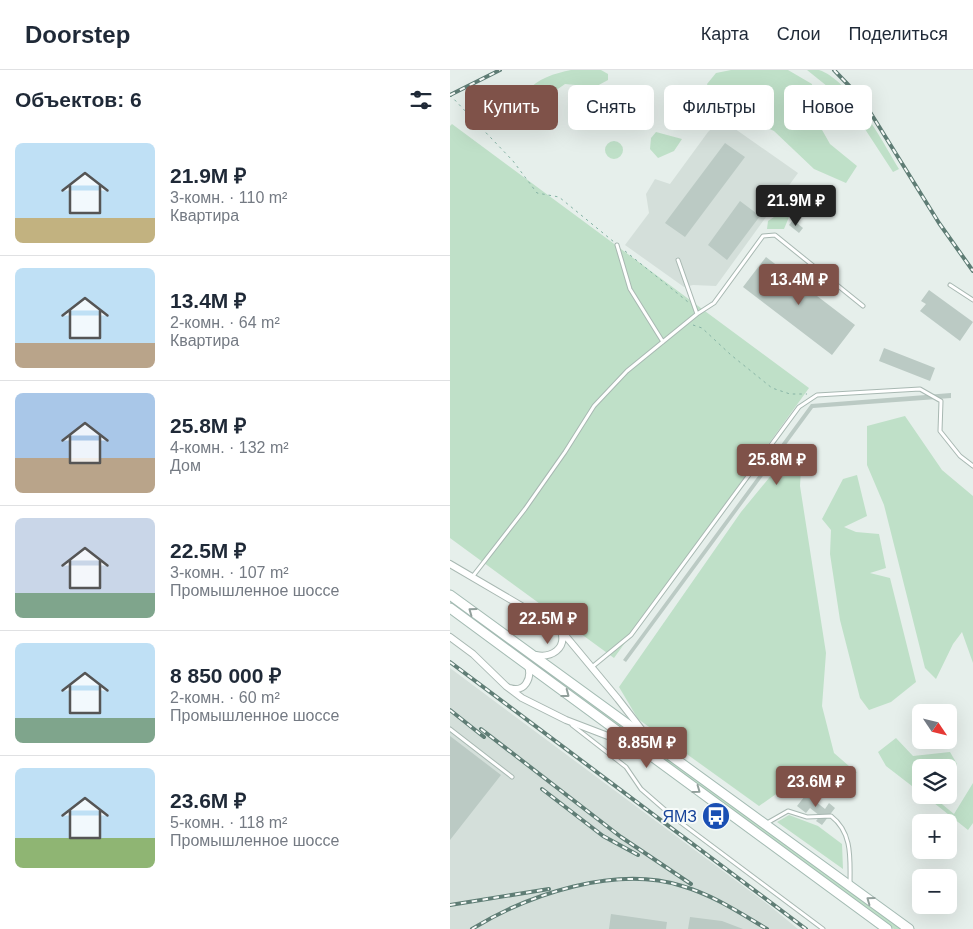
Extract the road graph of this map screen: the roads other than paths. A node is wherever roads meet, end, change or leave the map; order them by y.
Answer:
1 (617, 245) road end
2 (678, 260) dead end
3 (950, 285) dead end
4 (973, 300) edge
5 (863, 306) dead end
6 (696, 314) junction
7 (663, 342) junction
8 (973, 466) edge
9 (450, 564) edge
10 (473, 576) junction
11 (450, 595) edge
12 (450, 608) edge
13 (559, 628) junction
14 (450, 637) edge
15 (533, 654) junction
16 (527, 664) junction
17 (592, 667) junction
18 (506, 686) junction
19 (566, 720) junction
20 (450, 729) edge
21 (647, 737) junction
22 (640, 749) junction
23 (512, 777) dead end
24 (766, 824) junction
25 (850, 886) junction
26 (822, 929) edge
27 (887, 929) edge
28 (910, 929) edge

1 - 7 lane
2 - 6 lane
3 - 4 lane
5 - 6 lane
6 - 7 lane
7 - 10 lane
8 - 17 lane
9 - 10 street
10 - 13 street
15 -> 11 main road
12 - 16 main road
13 - 15 street
13 - 17 street
14 - 18 street
15 - 21 main road
16 - 18 street
16 -> 22 main road
17 - 21 street
18 - 19 street
19 - 22 street
19 - 26 lane
20 - 23 lane
21 - 24 main road
22 -> 27 main road
24 - 25 main road
24 - 25 lane
28 -> 25 main road

